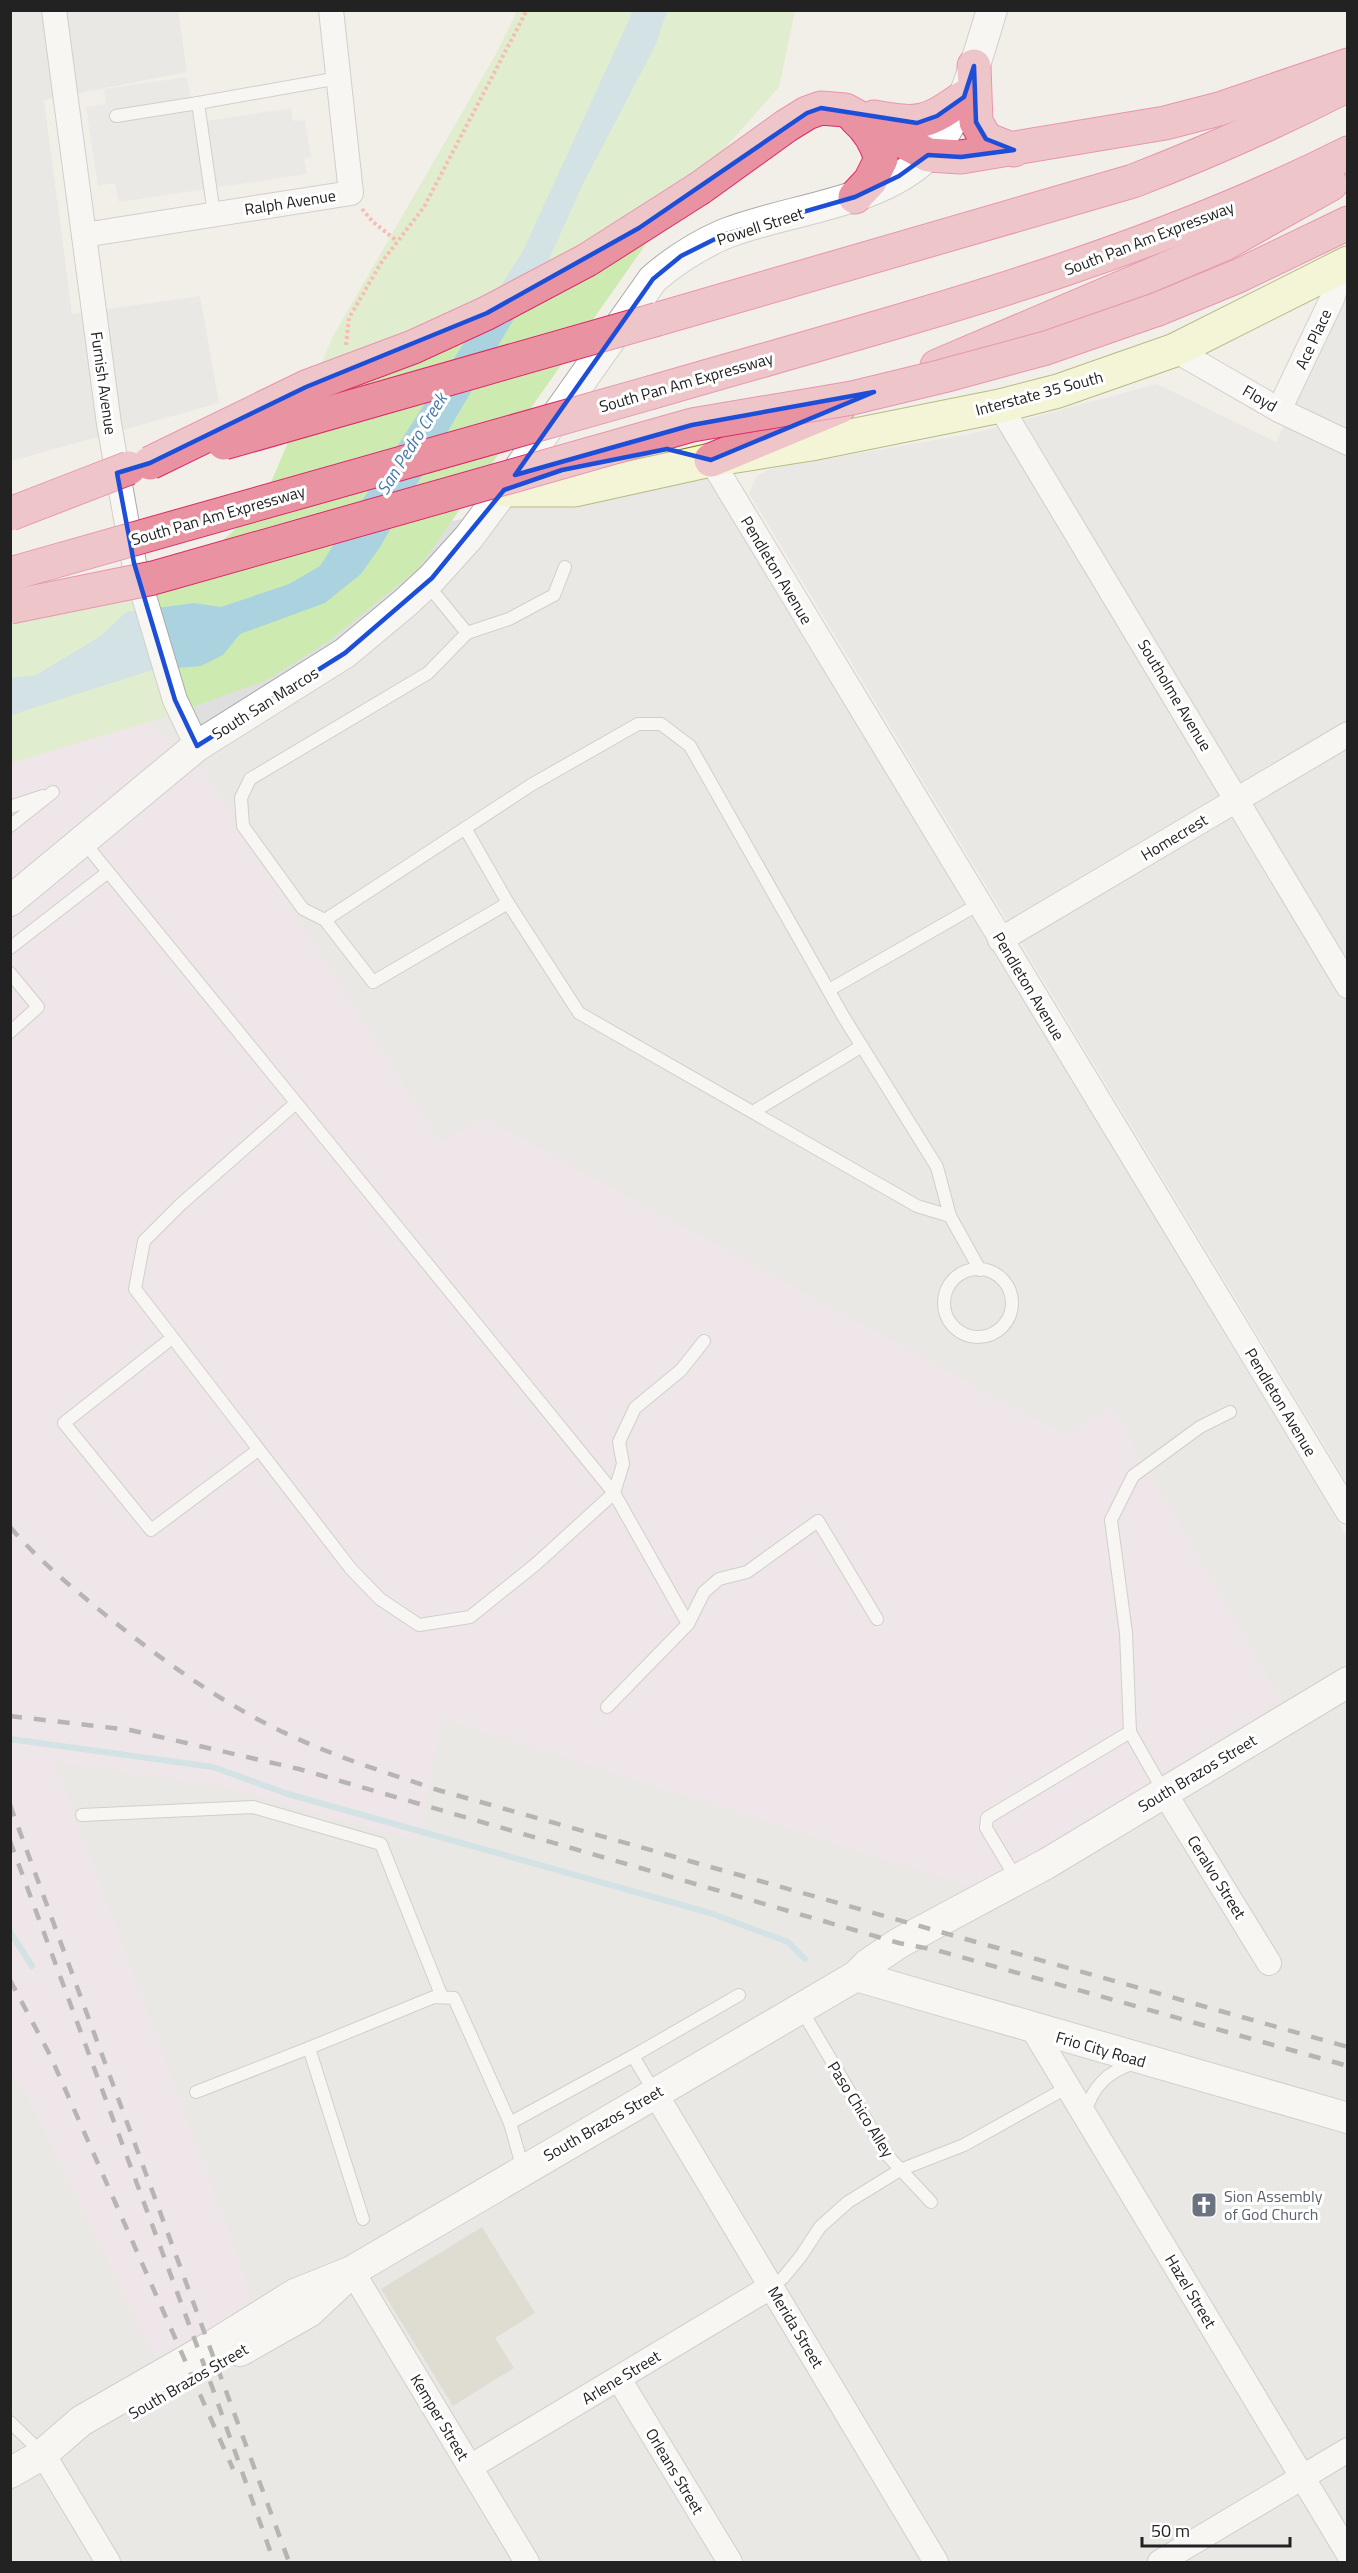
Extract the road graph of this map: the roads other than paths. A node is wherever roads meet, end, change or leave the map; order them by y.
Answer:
1 (54, 10) edge
2 (331, 10) edge
3 (992, 10) edge
4 (1347, 65) edge
5 (974, 66) junction
6 (339, 78) junction
7 (1347, 85) edge
8 (964, 97) junction
9 (198, 103) junction
10 (845, 110) junction
11 (116, 116) dead end
12 (1014, 150) junction
13 (1347, 153) edge
14 (928, 155) junction
15 (1347, 171) edge
16 (855, 197) junction
17 (214, 214) junction
18 (1347, 224) edge
19 (84, 235) junction
20 (1345, 265) edge
21 (1175, 350) junction
22 (1000, 406) junction
23 (1279, 410) junction
24 (1345, 445) edge
25 (711, 460) junction
26 (139, 466) junction
27 (504, 490) junction
28 (10, 494) edge
29 (10, 514) edge
30 (566, 567) dead end
31 (10, 574) edge
32 (426, 583) junction
33 (10, 607) edge
34 (466, 633) junction
35 (190, 733) junction
36 (1347, 734) edge
37 (1237, 799) junction
38 (10, 807) edge
39 (10, 826) edge
40 (465, 828) junction
41 (83, 841) junction
42 (108, 872) junction
43 (10, 901) edge
44 (508, 903) junction
45 (979, 904) junction
46 (325, 920) junction
47 (1000, 940) junction
48 (10, 948) edge
49 (10, 973) edge
50 (1347, 986) edge
51 (829, 990) junction
52 (10, 1032) edge
53 (862, 1046) junction
54 (296, 1103) junction
55 (753, 1112) junction
56 (950, 1216) junction
57 (980, 1270) junction
58 (172, 1338) junction
59 (704, 1341) dead end
60 (1230, 1412) dead end
61 (258, 1450) junction
62 (614, 1493) junction
63 (1347, 1512) edge
64 (877, 1619) dead end
65 (688, 1624) junction
66 (1347, 1682) edge
67 (607, 1707) dead end
68 (1130, 1732) junction
69 (1164, 1792) junction
70 (82, 1815) dead end
71 (1046, 1864) junction
72 (1016, 1878) junction
73 (1269, 1963) dead end
74 (856, 1976) junction
75 (739, 1995) dead end
76 (442, 1997) junction
77 (801, 2008) junction
78 (1033, 2029) junction
79 (309, 2048) junction
80 (633, 2056) junction
81 (1143, 2060) junction
82 (1068, 2087) junction
83 (196, 2092) dead end
84 (655, 2093) junction
85 (1084, 2114) junction
86 (1347, 2118) edge
87 (510, 2123) junction
88 (523, 2170) junction
89 (900, 2170) junction
90 (931, 2202) dead end
91 (363, 2219) dead end
92 (352, 2271) junction
93 (772, 2286) junction
94 (620, 2379) junction
95 (10, 2422) edge
96 (1347, 2450) edge
97 (43, 2454) junction
98 (470, 2467) junction
99 (10, 2473) edge
100 (1302, 2477) junction
101 (1347, 2553) edge
102 (108, 2562) edge
103 (527, 2562) edge
104 (730, 2562) edge
105 (936, 2562) edge
106 (1161, 2562) edge

1 - 19 street, Furnish Avenue
2 - 6 street, Ralph Avenue
3 - 5 street, Powell Street
4 - 12 highway
5 - 8 street, Powell Street
5 - 12 highway
6 - 9 lane
6 - 17 street, Ralph Avenue
7 - 26 highway, bridge
8 - 10 highway
8 - 14 street, Powell Street
9 - 11 lane
9 - 17 lane
10 - 14 highway
10 - 16 highway
10 - 26 highway, bridge
12 - 14 highway
13 - 31 highway, South Pan Am Expressway, bridge
14 - 16 street, Powell Street
15 - 25 highway
16 - 27 street, Powell Street
17 - 19 street, Ralph Avenue
18 - 33 highway, bridge
19 - 35 street, Furnish Avenue
20 - 21 main road, Interstate 35 South
20 - 23 street, Ace Place
21 - 22 main road, Interstate 35 South
21 - 23 street, Floyd
22 - 25 main road, Interstate 35 South
22 - 37 street, Southolme Avenue
23 - 24 street, Floyd
25 - 27 main road, Interstate 35 South
25 - 45 street, Pendleton Avenue
26 - 28 highway, bridge
26 - 29 highway, bridge
27 - 32 street, South San Marcos
30 - 34 lane
32 - 34 lane
32 - 35 street, South San Marcos
34 - 46 lane
35 - 41 street, South San Marcos
36 - 37 street, Homecrest
37 - 47 street, Homecrest
37 - 50 street, Southolme Avenue
38 - 39 lane
40 - 44 lane
40 - 46 lane
40 - 51 lane
41 - 42 lane
41 - 43 street, South San Marcos
42 - 48 lane
42 - 54 lane
44 - 46 lane
44 - 55 lane
45 - 47 street, Pendleton Avenue
45 - 51 lane
47 - 63 street, Pendleton Avenue
49 - 52 lane
51 - 53 lane
53 - 55 lane
53 - 56 lane
54 - 58 lane
54 - 62 lane
55 - 56 lane
56 - 57 lane
57 - 57 lane
58 - 61 lane
58 - 61 lane
59 - 62 lane
60 - 68 lane
61 - 62 lane
62 - 65 lane
64 - 65 lane
65 - 67 lane
66 - 69 street, South Brazos Street
68 - 69 lane
68 - 72 lane
69 - 71 street, South Brazos Street
69 - 73 street, Ceralvo Street
70 - 76 lane
71 - 72 street, South Brazos Street
71 - 74 street, South Brazos Street
72 - 74 street, South Brazos Street
74 - 77 street, South Brazos Street
74 - 78 street, Frio City Road
75 - 80 lane
76 - 79 lane
76 - 87 lane
77 - 84 street, South Brazos Street
77 - 89 lane, Paso Chico Alley
78 - 81 street, Frio City Road
78 - 82 street, Hazel Street
79 - 83 lane
79 - 91 lane
80 - 84 lane
80 - 87 lane
81 - 85 lane
81 - 86 street, Frio City Road
82 - 85 street, Hazel Street
82 - 89 lane
84 - 88 street, South Brazos Street
84 - 93 street, Merida Street
85 - 100 street, Hazel Street
87 - 88 lane
88 - 92 street, South Brazos Street
89 - 90 lane, Paso Chico Alley
89 - 93 lane
92 - 97 street, South Brazos Street
92 - 98 street, Kemper Street
93 - 94 street, Arlene Street
93 - 105 street, Merida Street
94 - 98 street, Arlene Street
94 - 104 street, Orleans Street
95 - 97 lane
96 - 100 street
97 - 99 street, South Brazos Street
97 - 102 street
98 - 103 street, Kemper Street
100 - 101 street, Hazel Street
100 - 106 street

